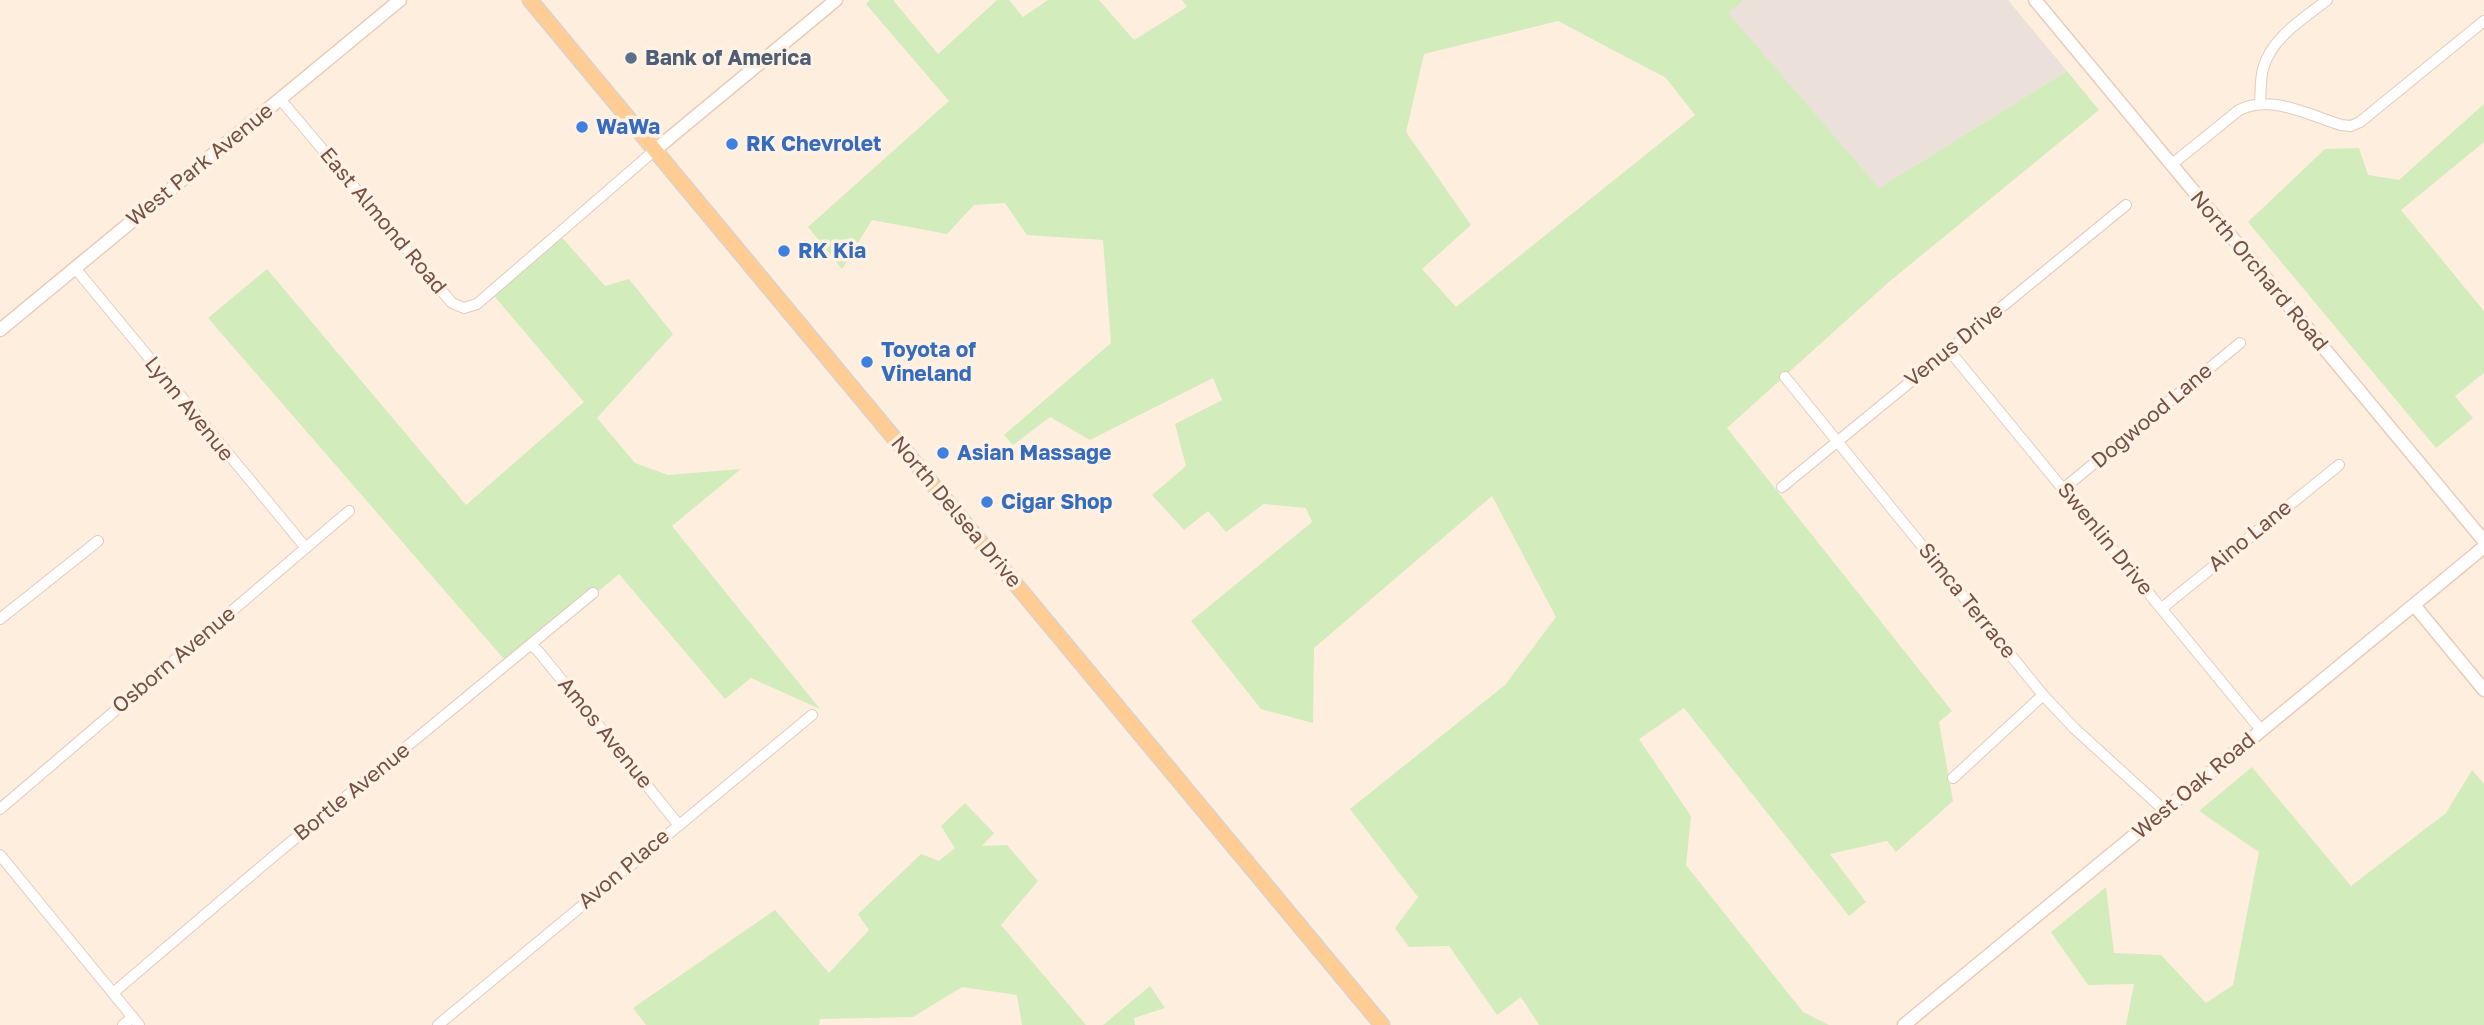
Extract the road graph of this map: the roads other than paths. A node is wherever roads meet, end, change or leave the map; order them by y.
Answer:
1 (400, 0) edge
2 (530, 0) edge
3 (836, 0) edge
4 (2035, 0) edge
5 (2327, 0) edge
6 (2484, 21) edge
7 (280, 99) junction
8 (2260, 103) junction
9 (655, 150) junction
10 (2171, 165) junction
11 (2126, 205) dead end
12 (75, 268) junction
13 (0, 330) edge
14 (2240, 343) dead end
15 (1948, 349) junction
16 (1785, 377) dead end
17 (1837, 442) junction
18 (2339, 465) dead end
19 (1782, 487) dead end
20 (2063, 489) junction
21 (349, 511) dead end
22 (98, 541) dead end
23 (2484, 541) edge
24 (2484, 547) edge
25 (306, 548) junction
26 (593, 593) dead end
27 (2414, 605) junction
28 (2162, 608) junction
29 (0, 619) edge
30 (529, 646) junction
31 (2484, 690) edge
32 (2043, 695) junction
33 (812, 715) dead end
34 (2261, 730) junction
35 (1953, 778) dead end
36 (0, 809) edge
37 (2164, 810) junction
38 (678, 824) junction
39 (0, 855) edge
40 (113, 993) junction
41 (136, 1021) edge
42 (123, 1025) edge
43 (438, 1025) edge
44 (1382, 1025) edge
45 (1904, 1025) edge

1 - 7 street, West Park Avenue
2 - 9 main road, North Delsea Drive
3 - 9 street
4 - 10 street, North Orchard Road
5 - 8 street
6 - 8 street
7 - 9 street, East Almond Road
7 - 12 street, West Park Avenue
8 - 10 street
9 - 44 main road, North Delsea Drive
10 - 23 street, North Orchard Road
11 - 15 street, Venus Drive
12 - 13 street, West Park Avenue
12 - 25 street, Lynn Avenue
14 - 20 street, Dogwood Lane
15 - 17 street, Venus Drive
15 - 20 street, Swenlin Drive
16 - 17 street, Simca Terrace
17 - 19 street, Venus Drive
17 - 32 street, Simca Terrace
18 - 28 street, Aino Lane
20 - 28 street, Swenlin Drive
21 - 25 street, Osborn Avenue
22 - 29 street
24 - 27 street, West Oak Road
25 - 36 street, Osborn Avenue
26 - 30 street, Bortle Avenue
27 - 31 street
27 - 34 street, West Oak Road
28 - 34 street, Swenlin Drive
30 - 38 street, Amos Avenue
30 - 40 street, Bortle Avenue
32 - 35 street
32 - 37 street, Simca Terrace
33 - 38 street, Avon Place
34 - 37 street, West Oak Road
37 - 45 street, West Oak Road
38 - 43 street, Avon Place
39 - 40 street
40 - 41 street
41 - 42 street

